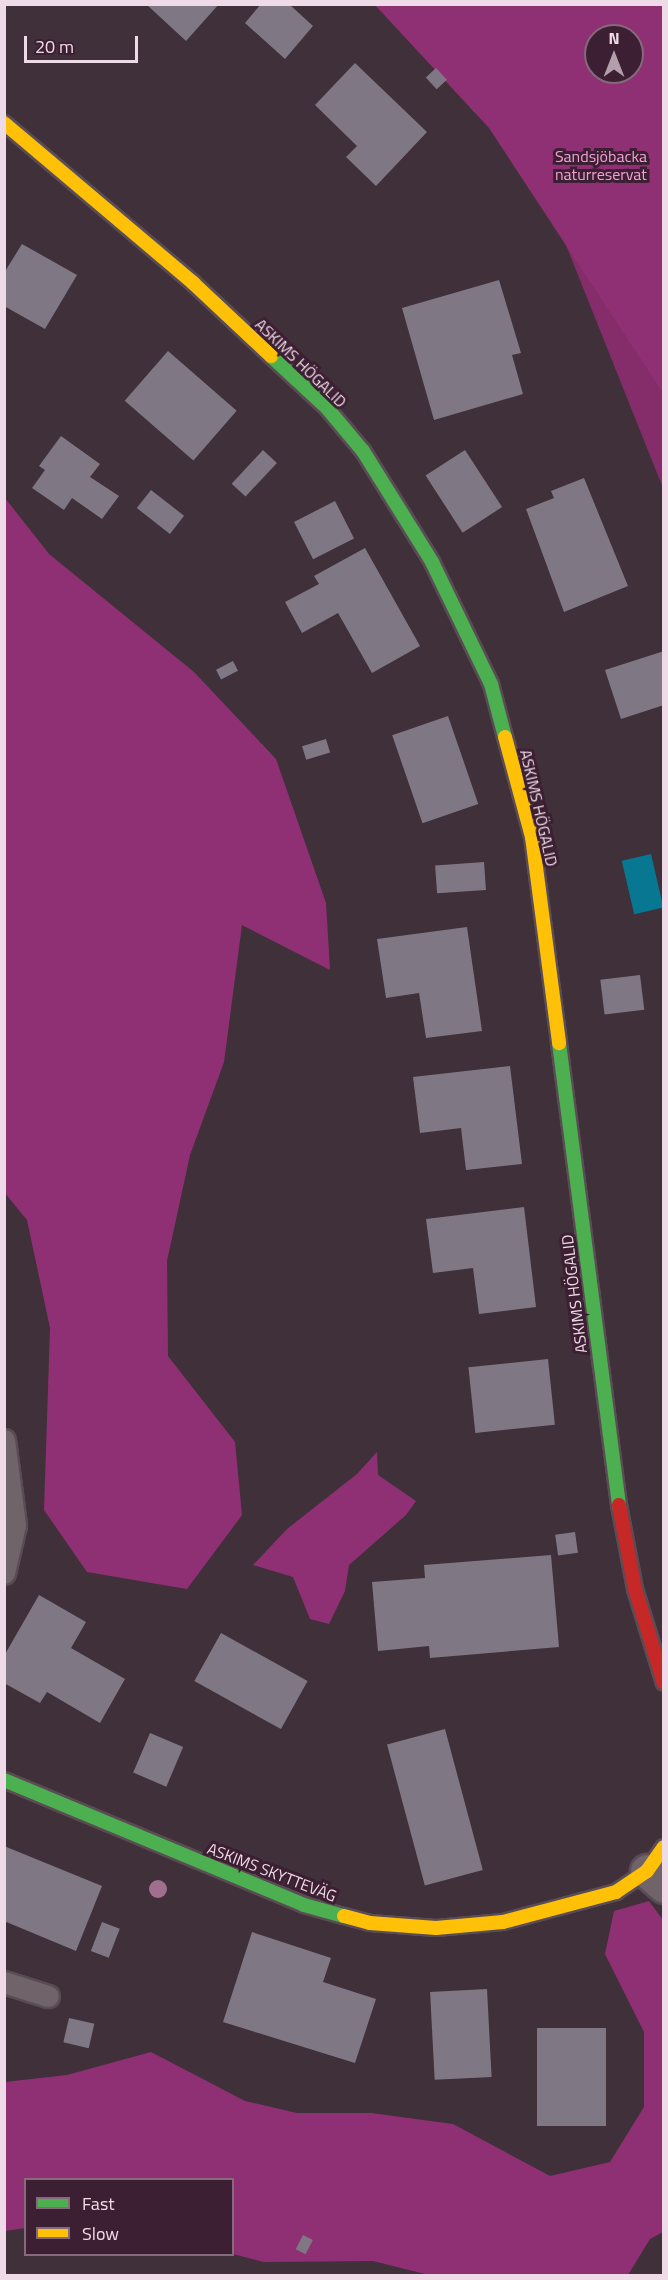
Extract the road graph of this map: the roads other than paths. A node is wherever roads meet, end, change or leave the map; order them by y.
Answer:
1 (4, 123) edge
2 (4, 1440) edge
3 (4, 1573) edge
4 (663, 1683) edge
5 (4, 1780) edge
6 (658, 1868) edge
7 (4, 1982) edge
8 (48, 1996) dead end

1 - 4 street, ASKIMS HÖGALID
2 - 3 lane
5 - 6 street, ASKIMS SKYTTEVÄG
7 - 8 lane

